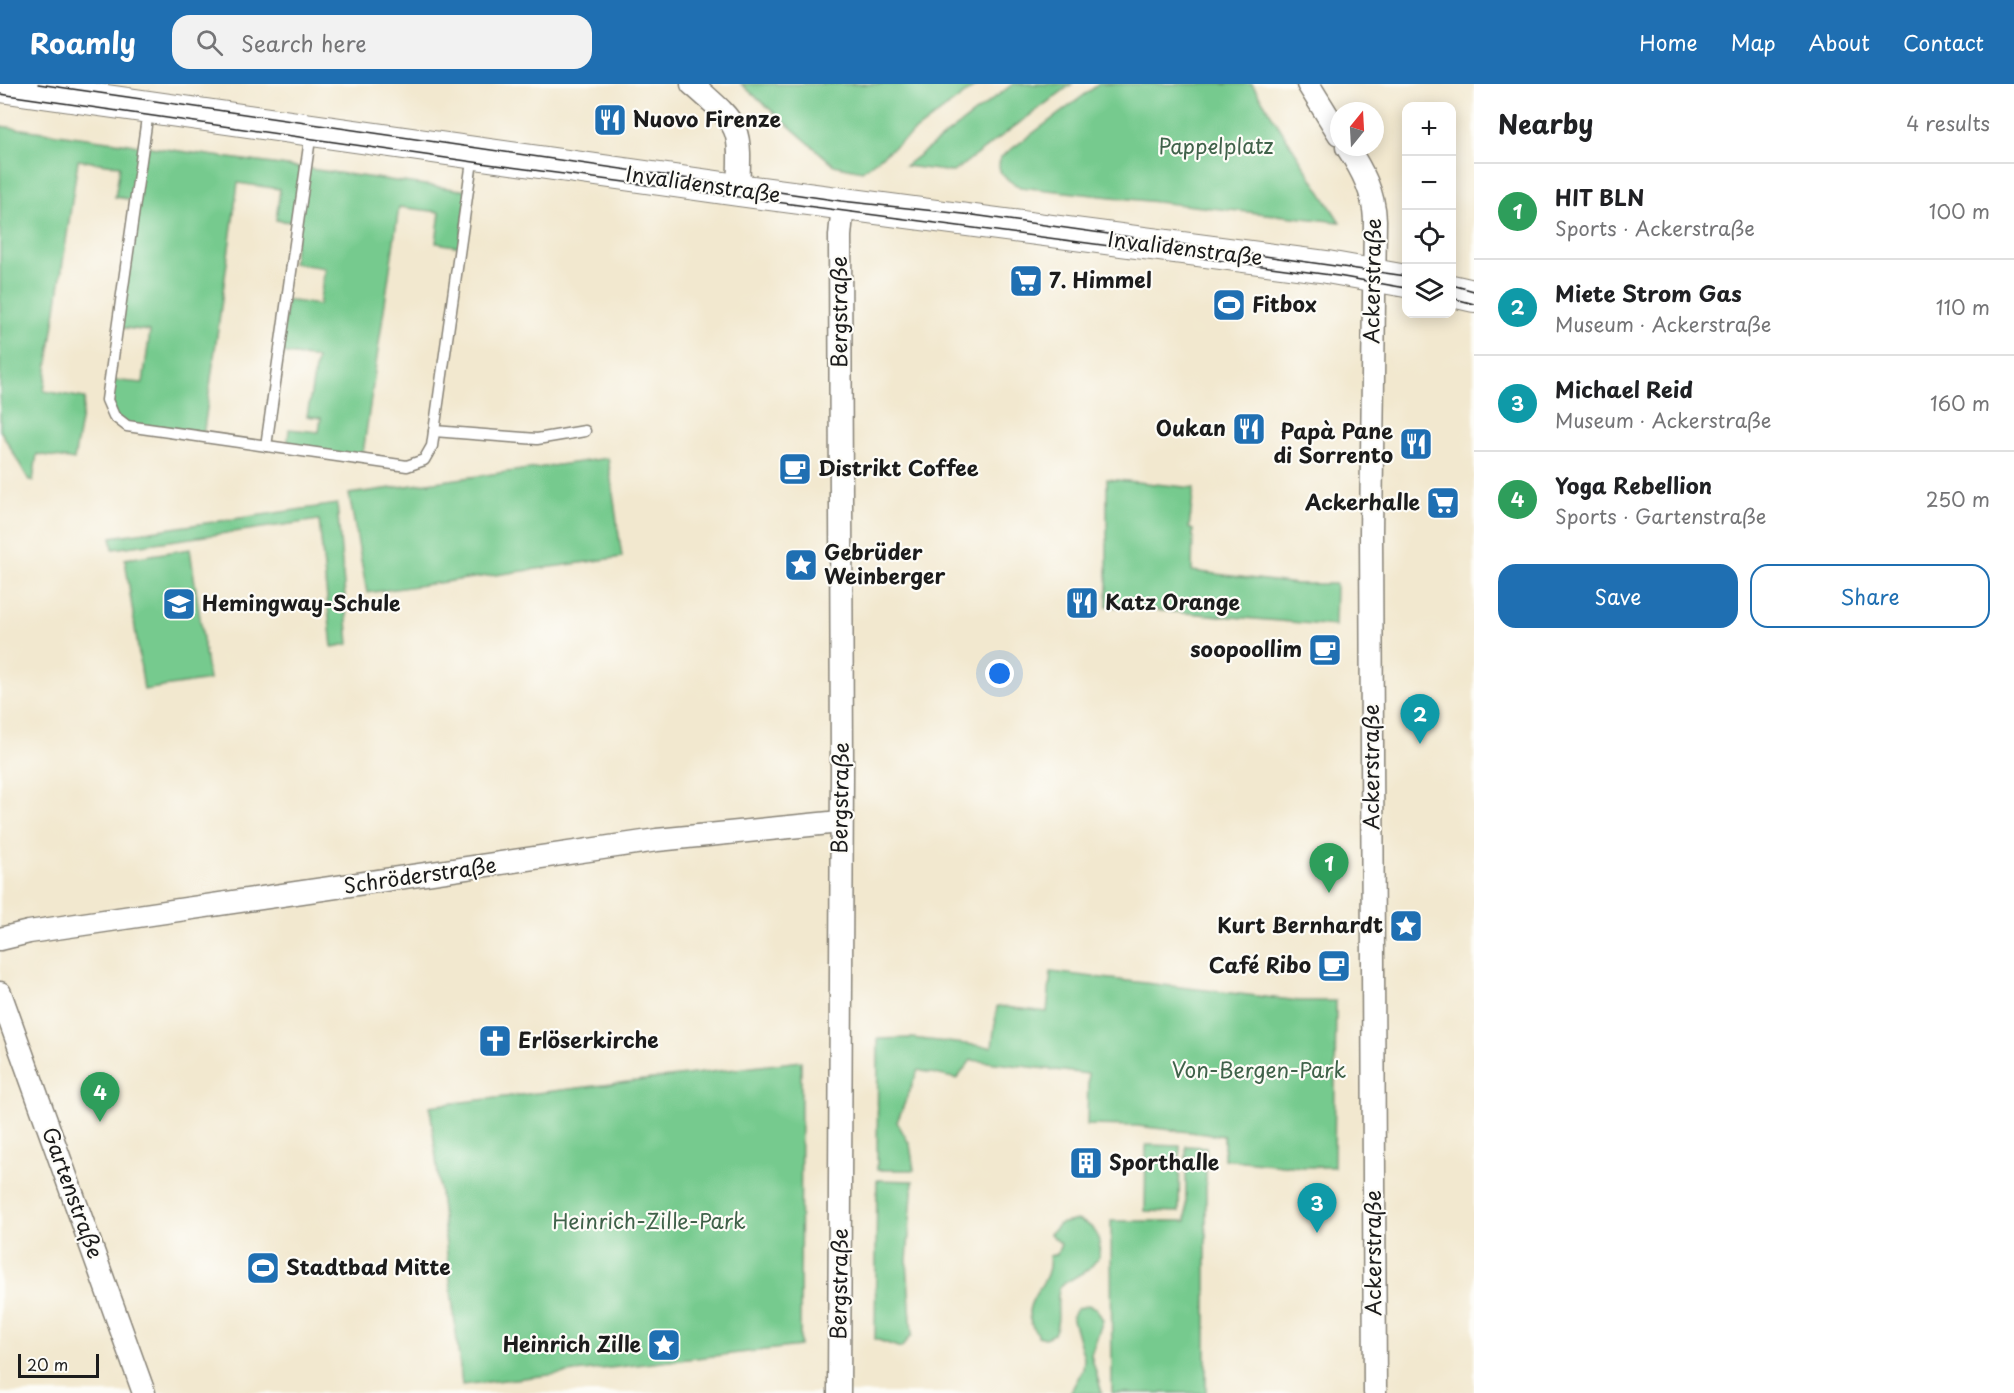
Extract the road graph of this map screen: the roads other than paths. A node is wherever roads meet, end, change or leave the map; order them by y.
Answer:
1 (692, 84) edge
2 (1308, 84) edge
3 (0, 86) edge
4 (148, 107) junction
5 (1330, 119) edge
6 (311, 130) junction
7 (473, 153) junction
8 (1352, 156) edge
9 (738, 190) junction
10 (843, 204) junction
11 (1372, 275) junction
12 (1402, 280) edge
13 (1456, 292) edge
14 (1474, 297) edge
15 (434, 431) junction
16 (585, 431) dead end
17 (267, 446) junction
18 (840, 822) junction
19 (0, 939) edge
20 (0, 993) edge
21 (144, 1393) edge
22 (838, 1393) edge
23 (1375, 1393) edge

1 - 9 street
2 - 5 street
3 - 4 street, Invalidenstraße
4 - 6 street, Invalidenstraße
4 - 17 lane
6 - 7 street, Invalidenstraße
6 - 17 lane
7 - 9 street, Invalidenstraße
7 - 15 lane
8 - 11 street, Ackerstraße
9 - 10 street, Invalidenstraße
10 - 11 street, Invalidenstraße
10 - 18 street, Bergstraße
11 - 12 street, Invalidenstraße
11 - 23 street, Ackerstraße
13 - 14 street
15 - 16 lane
15 - 17 lane
18 - 19 street, Schröderstraße
18 - 22 street, Bergstraße
20 - 21 street, Gartenstraße

